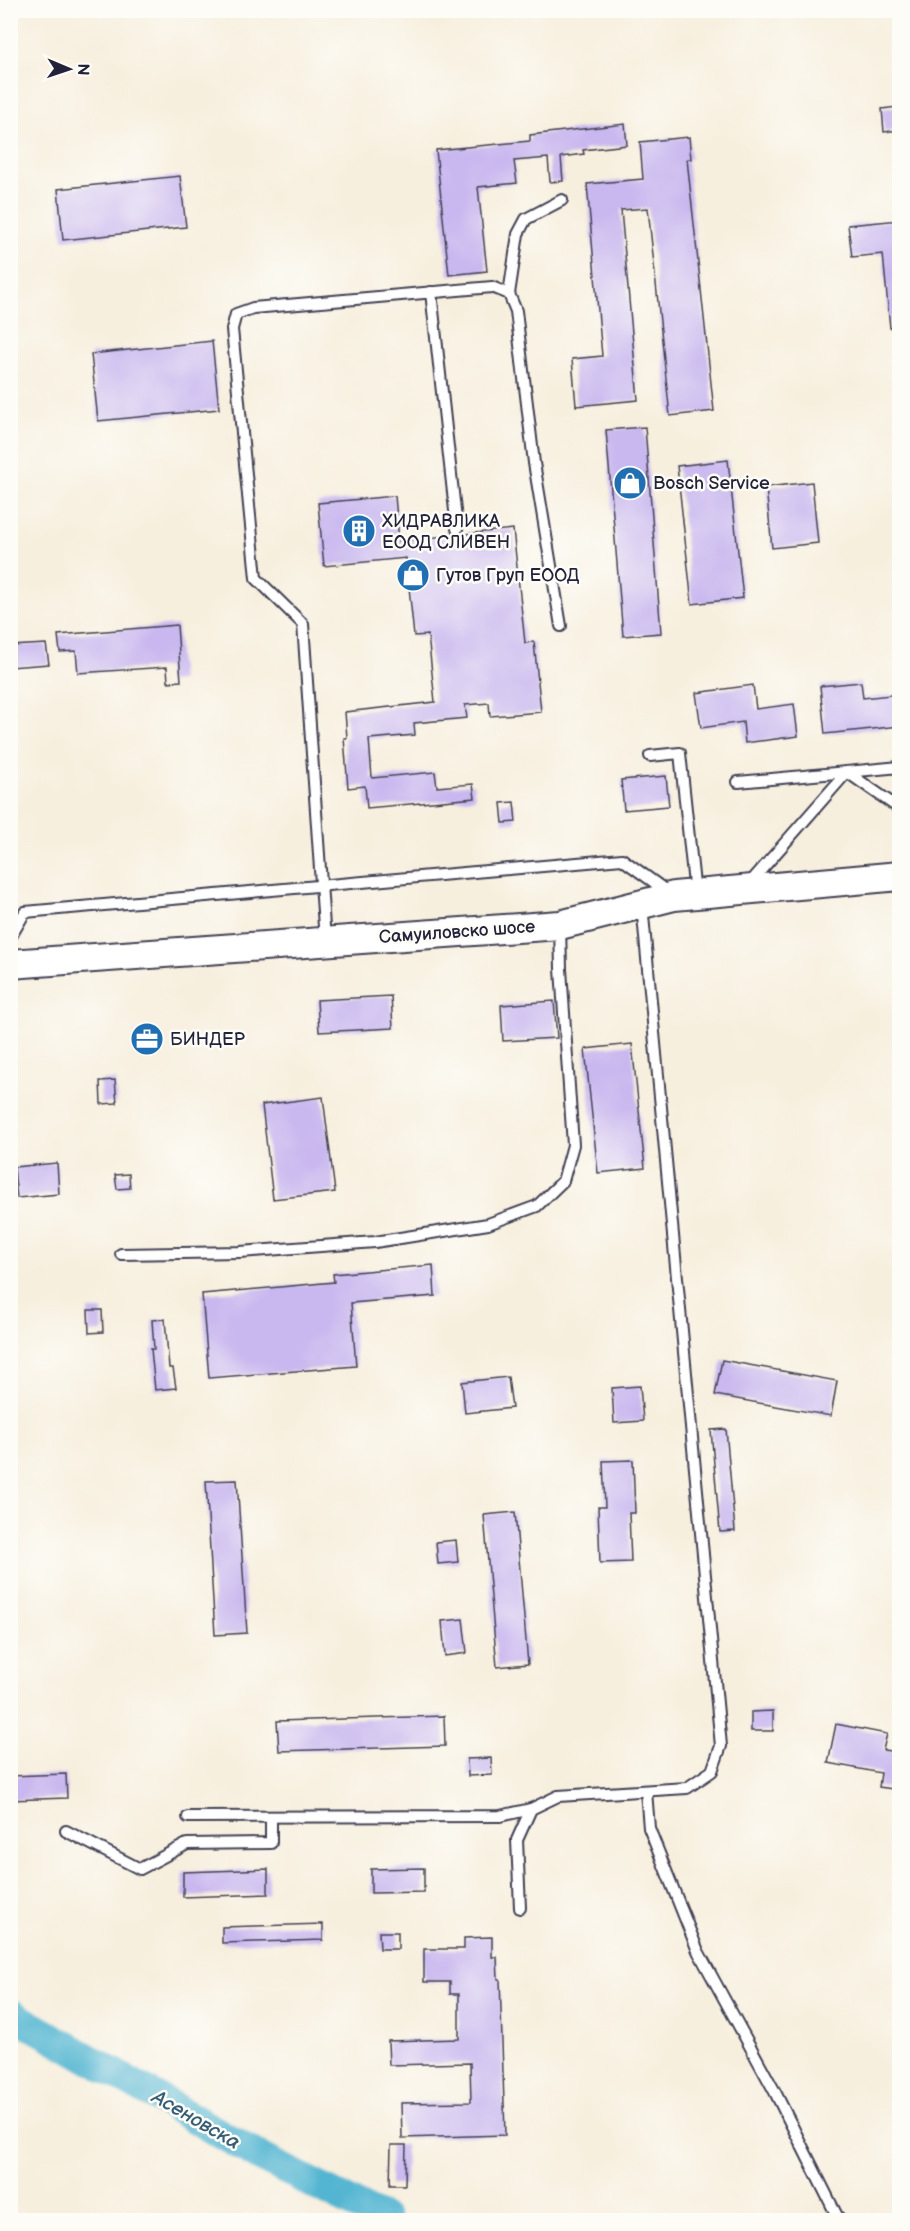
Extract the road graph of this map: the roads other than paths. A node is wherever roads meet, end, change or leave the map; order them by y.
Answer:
1 (562, 200) dead end
2 (431, 292) junction
3 (509, 294) junction
4 (457, 528) dead end
5 (561, 626) dead end
6 (650, 756) dead end
7 (900, 767) edge
8 (847, 772) junction
9 (738, 782) dead end
10 (900, 809) edge
11 (900, 876) edge
12 (322, 887) junction
13 (743, 890) junction
14 (685, 895) junction
15 (642, 904) junction
16 (560, 925) junction
17 (10, 938) edge
18 (325, 942) junction
19 (10, 964) edge
20 (121, 1254) dead end
21 (646, 1791) junction
22 (531, 1809) junction
23 (188, 1817) dead end
24 (271, 1817) junction
25 (66, 1831) dead end
26 (520, 1908) dead end
27 (841, 2220) edge

1 - 3 lane
2 - 3 lane
2 - 4 lane
2 - 12 lane
3 - 5 lane
6 - 14 lane
7 - 8 lane
8 - 9 lane
8 - 10 lane
8 - 13 lane
11 - 13 street, Самуиловско шосе
12 - 14 lane
12 - 17 lane
12 - 18 lane
13 - 14 street, Самуиловско шосе
14 - 15 street, Самуиловско шосе
15 - 16 street, Самуиловско шосе
15 - 21 lane
16 - 18 street, Самуиловско шосе
16 - 20 lane
18 - 19 street, Самуиловско шосе
21 - 22 lane
21 - 27 lane
22 - 24 lane
22 - 26 lane
23 - 24 lane
24 - 25 lane

